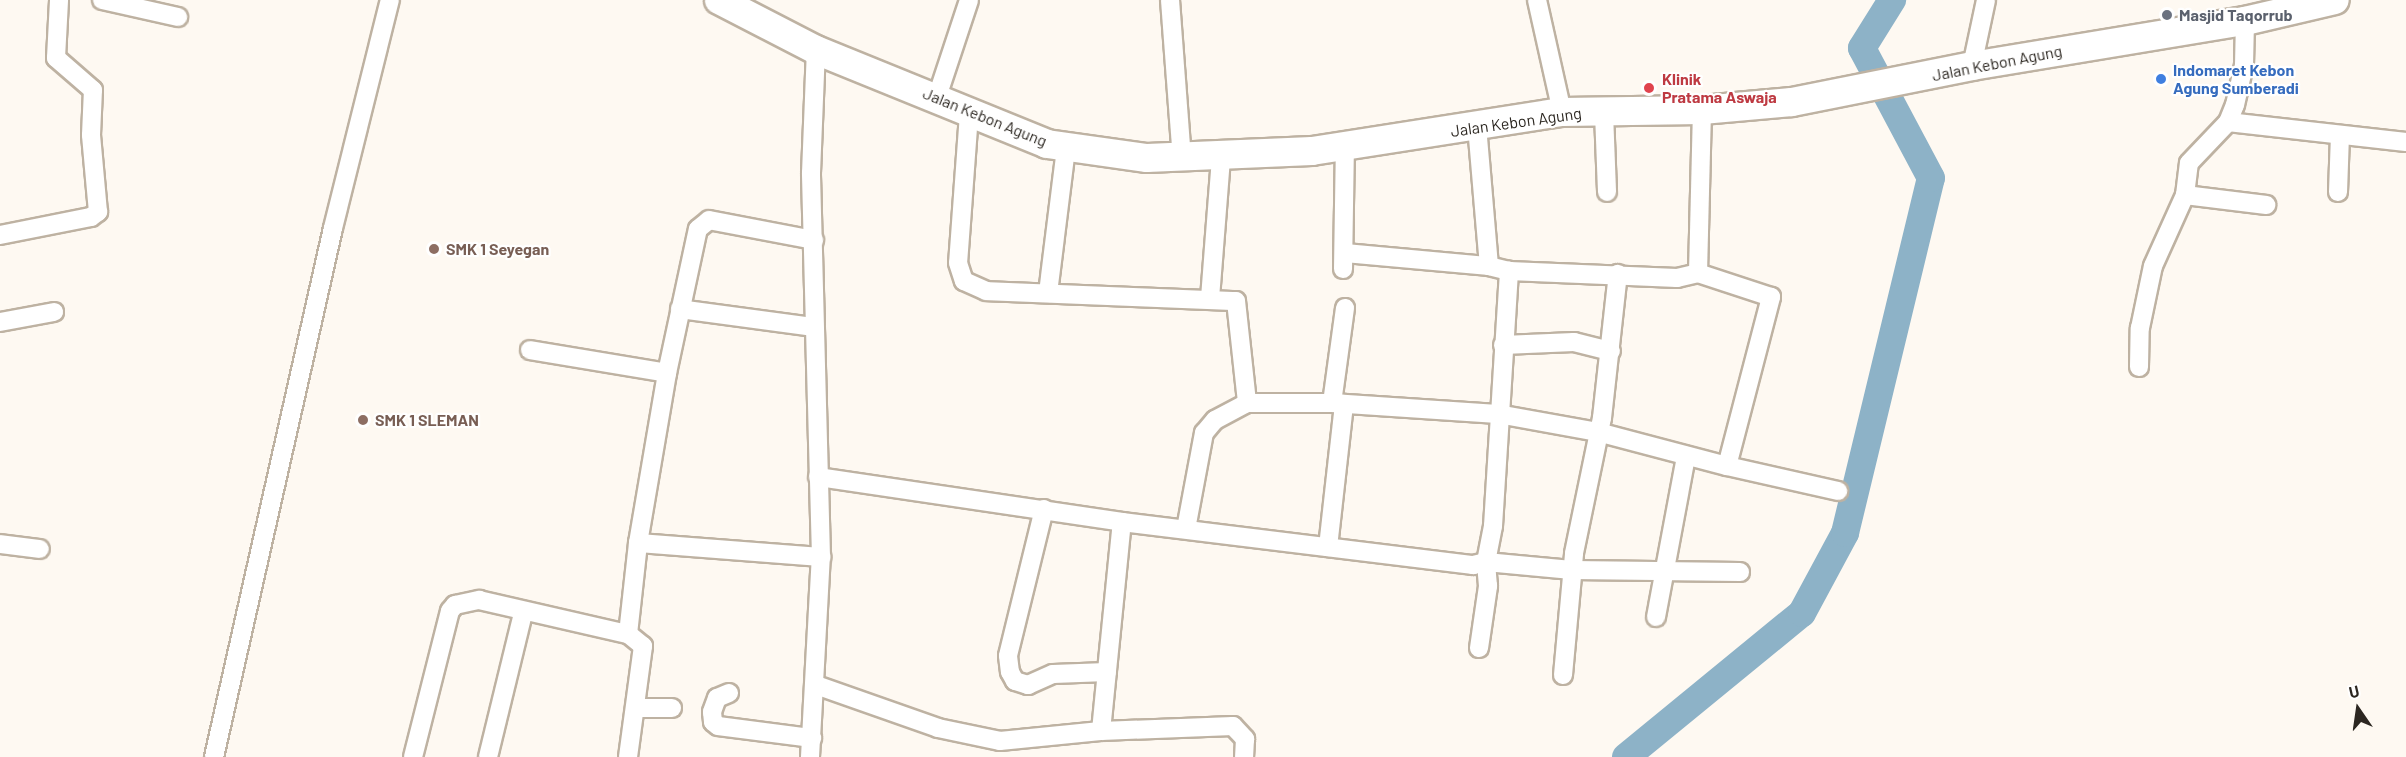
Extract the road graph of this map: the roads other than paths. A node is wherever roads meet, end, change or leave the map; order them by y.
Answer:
1 (58, 0) edge
2 (102, 0) edge
3 (390, 0) edge
4 (719, 0) edge
5 (969, 0) edge
6 (1170, 0) edge
7 (1537, 0) edge
8 (1986, 0) edge
9 (2335, 0) edge
10 (2279, 7) edge
11 (755, 8) edge
12 (178, 16) dead end
13 (2245, 21) junction
14 (816, 50) junction
15 (1972, 66) junction
16 (937, 97) junction
17 (1702, 110) junction
18 (1562, 112) junction
19 (1604, 113) junction
20 (969, 114) junction
21 (2228, 122) junction
22 (1477, 126) junction
23 (2340, 136) junction
24 (2406, 142) edge
25 (1345, 146) junction
26 (1066, 148) junction
27 (1221, 157) junction
28 (1182, 158) junction
29 (1606, 192) dead end
30 (2338, 192) dead end
31 (2184, 195) junction
32 (2266, 205) dead end
33 (0, 235) edge
34 (813, 240) junction
35 (1489, 266) junction
36 (1509, 271) junction
37 (1618, 273) junction
38 (1698, 273) junction
39 (1048, 293) junction
40 (1210, 298) junction
41 (1345, 308) dead end
42 (680, 309) junction
43 (54, 312) dead end
44 (0, 322) edge
45 (813, 327) junction
46 (1503, 345) junction
47 (530, 350) dead end
48 (1611, 351) junction
49 (2139, 367) dead end
50 (667, 373) junction
51 (1247, 403) junction
52 (1338, 404) junction
53 (1498, 414) junction
54 (1598, 432) junction
55 (1686, 456) junction
56 (1727, 466) junction
57 (818, 477) junction
58 (1838, 491) dead end
59 (1044, 509) junction
60 (1122, 522) junction
61 (1186, 530) junction
62 (638, 543) junction
63 (0, 544) edge
64 (1328, 547) junction
65 (40, 549) dead end
66 (821, 557) junction
67 (1486, 562) junction
68 (1572, 570) junction
69 (1665, 570) junction
70 (1740, 572) dead end
71 (523, 613) junction
72 (1656, 617) dead end
73 (628, 634) junction
74 (1479, 648) dead end
75 (1107, 672) junction
76 (1563, 675) dead end
77 (816, 685) junction
78 (729, 693) dead end
79 (635, 708) junction
80 (672, 708) dead end
81 (1101, 731) junction
82 (812, 738) junction
83 (1000, 749) edge
84 (214, 757) edge
85 (413, 757) edge
86 (488, 757) edge
87 (628, 757) edge
88 (810, 757) edge
89 (1244, 757) edge

1 - 33 street
2 - 12 street
3 - 84 street
4 - 11 main road, Jalan Kebon Agung
5 - 16 street
6 - 28 street
7 - 18 street
8 - 15 street
9 - 10 main road, Jalan Kebon Agung
10 - 13 main road, Jalan Kebon Agung
11 - 14 main road, Jalan Kebon Agung
13 - 15 main road, Jalan Kebon Agung
13 - 21 street
14 - 16 main road, Jalan Kebon Agung
14 - 34 street
15 - 17 main road, Jalan Kebon Agung
16 - 20 main road, Jalan Kebon Agung
17 - 19 main road, Jalan Kebon Agung
17 - 38 street
18 - 19 main road, Jalan Kebon Agung
18 - 22 main road, Jalan Kebon Agung
19 - 29 street
20 - 26 main road, Jalan Kebon Agung
20 - 39 street
21 - 23 street
21 - 31 street
22 - 25 main road, Jalan Kebon Agung
22 - 35 street
23 - 24 street
23 - 30 street
25 - 27 main road, Jalan Kebon Agung
25 - 35 street
26 - 28 main road, Jalan Kebon Agung
26 - 39 street
27 - 28 main road, Jalan Kebon Agung
27 - 40 street
31 - 32 street
31 - 49 street
34 - 42 street
34 - 45 street
35 - 36 street
36 - 37 street
36 - 46 street
37 - 38 street
37 - 48 street
38 - 56 street
39 - 40 street
40 - 51 street
41 - 52 street
42 - 45 street
42 - 50 street
43 - 44 street
45 - 57 street
46 - 48 street
46 - 53 street
47 - 50 street
48 - 54 street
50 - 62 street
51 - 52 street
51 - 61 street
52 - 53 street
52 - 64 street
53 - 54 street
53 - 67 street
54 - 55 street
54 - 68 street
55 - 56 street
55 - 69 street
56 - 58 street
57 - 59 street
57 - 66 street
59 - 60 street
59 - 75 street
60 - 61 street
60 - 75 street
61 - 64 street
62 - 66 street
62 - 73 street
63 - 65 street
64 - 67 street
66 - 77 street
67 - 68 street
67 - 74 street
68 - 69 street
68 - 76 street
69 - 70 street
69 - 72 street
71 - 73 street
71 - 85 street
71 - 86 street
73 - 79 street
75 - 81 street
77 - 82 street
77 - 83 street
78 - 82 street
79 - 80 street
79 - 87 street
81 - 83 street
81 - 89 street
82 - 88 street

